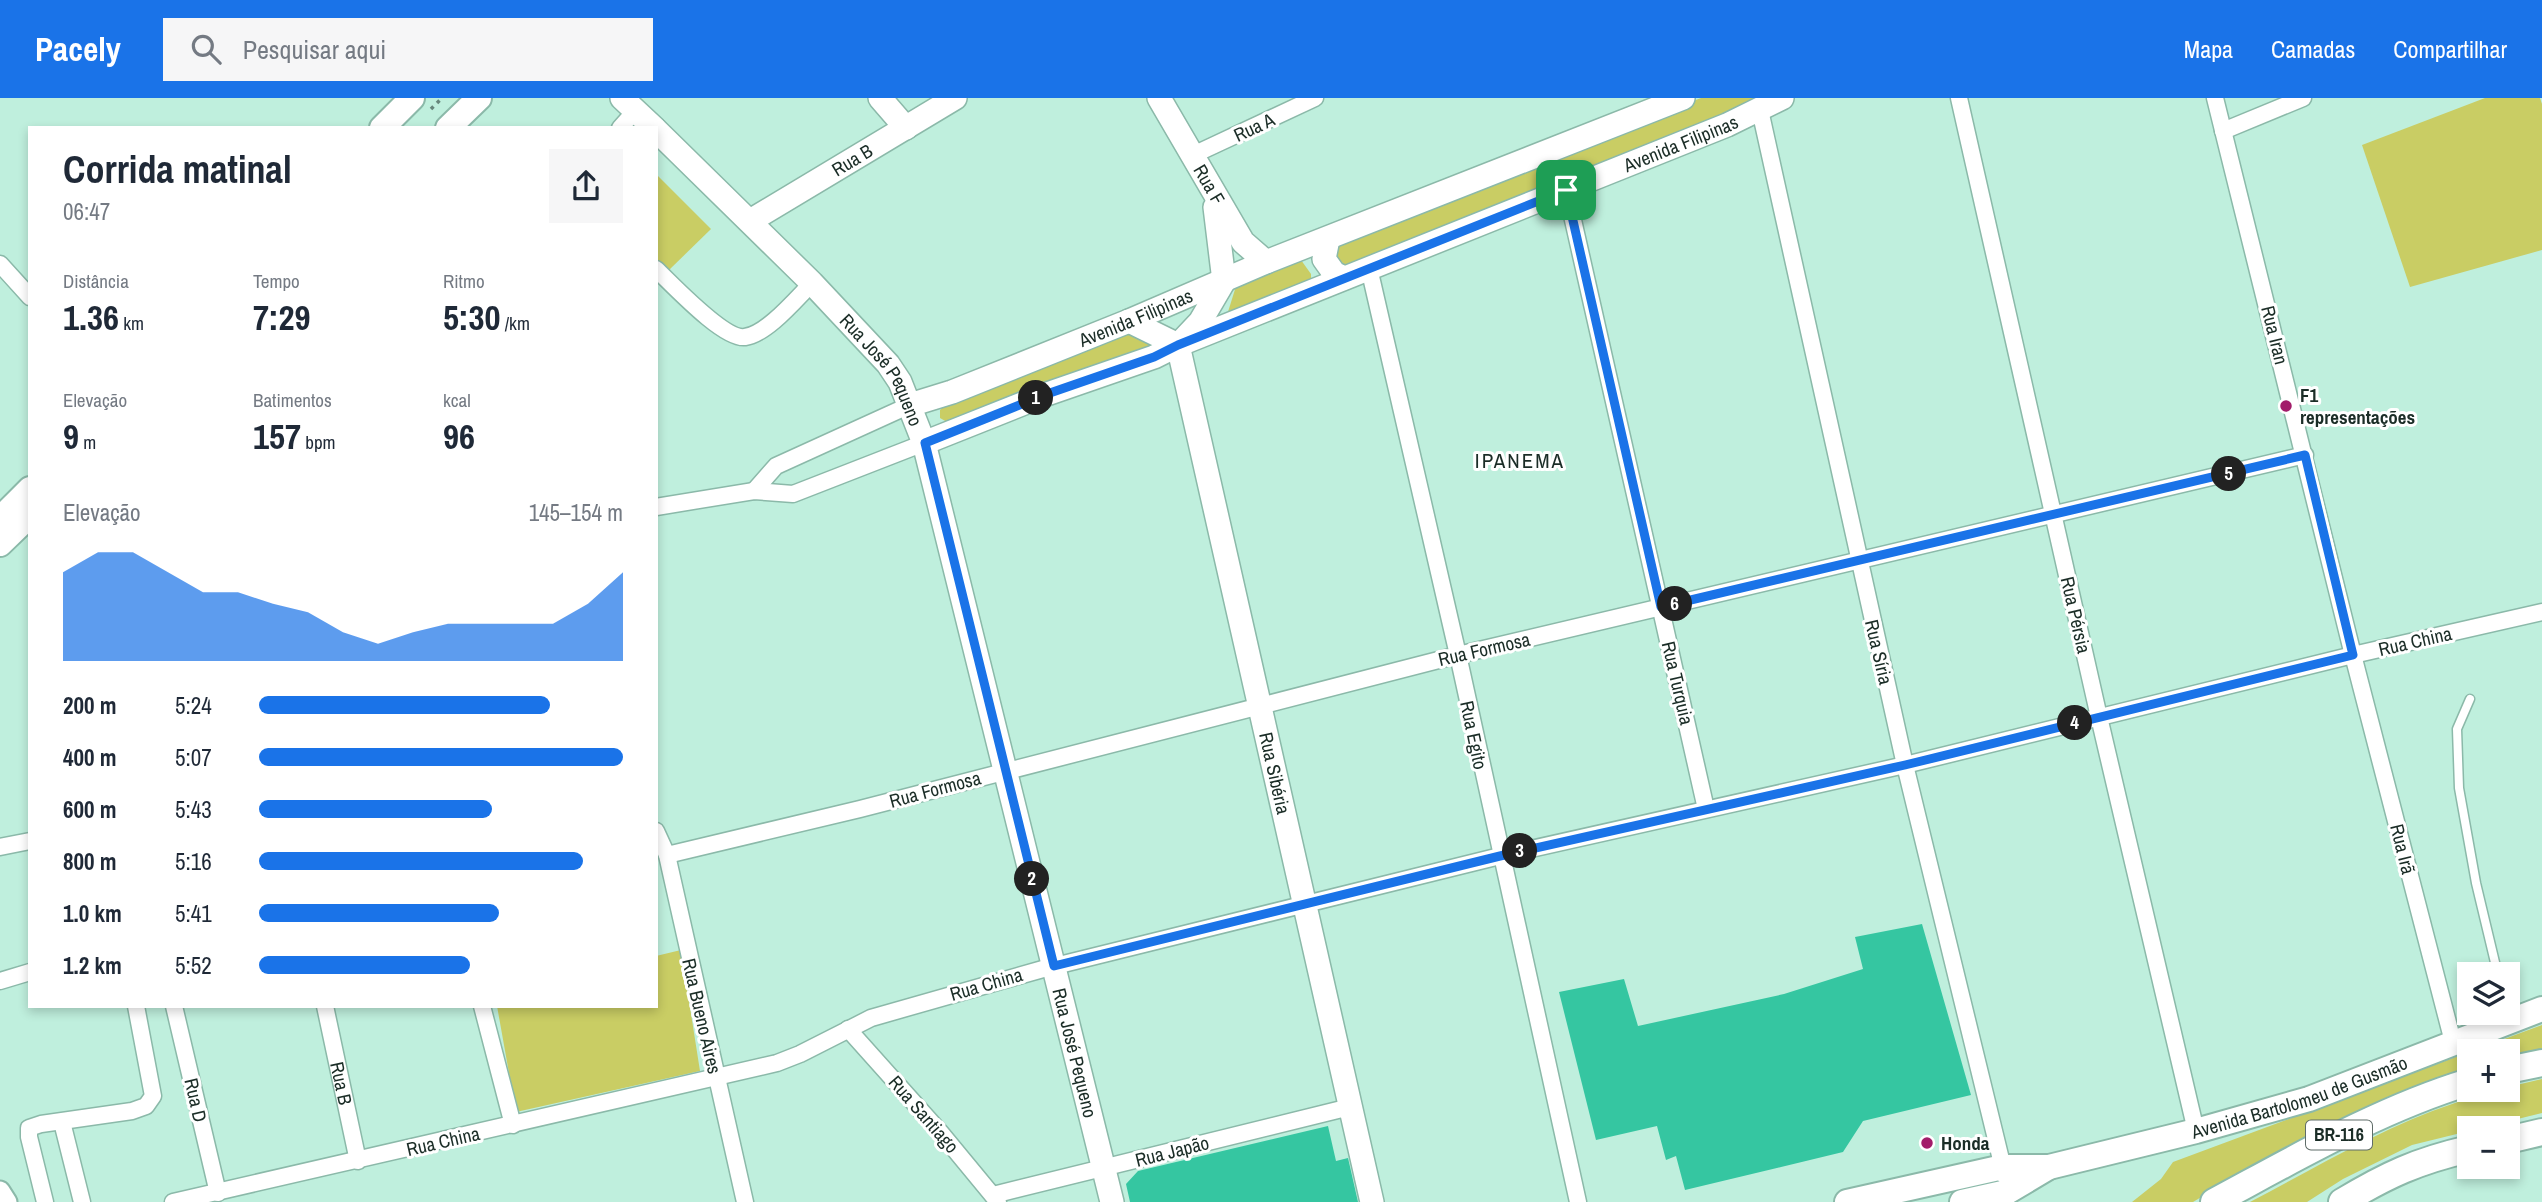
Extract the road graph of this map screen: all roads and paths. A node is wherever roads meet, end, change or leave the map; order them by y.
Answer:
1 (479, 98) edge
2 (880, 98) edge
3 (955, 98) edge
4 (1159, 98) edge
5 (1315, 98) edge
6 (1684, 98) edge
7 (1782, 98) edge
8 (1959, 98) edge
9 (2215, 98) edge
10 (2303, 98) edge
11 (629, 104) edge
12 (1759, 110) junction
13 (450, 126) edge
14 (621, 126) edge
15 (652, 126) edge
16 (905, 128) junction
17 (2223, 131) junction
18 (658, 132) edge
19 (1194, 155) junction
20 (1566, 190) junction
21 (1213, 194) junction
22 (750, 221) junction
23 (1328, 239) junction
24 (1296, 252) junction
25 (1266, 262) junction
26 (0, 264) edge
27 (1369, 268) junction
28 (658, 272) edge
29 (1344, 278) junction
30 (1224, 281) junction
31 (812, 283) junction
32 (1312, 291) junction
33 (28, 295) edge
34 (1129, 321) junction
35 (1178, 345) junction
36 (910, 405) junction
37 (925, 443) junction
38 (2305, 455) junction
39 (28, 491) edge
40 (754, 491) junction
41 (658, 507) edge
42 (2054, 516) junction
43 (28, 517) edge
44 (0, 519) edge
45 (0, 544) edge
46 (1858, 560) junction
47 (1661, 607) junction
48 (2542, 612) edge
49 (2353, 655) junction
50 (1458, 656) junction
51 (2470, 699) dead end
52 (1261, 705) junction
53 (2099, 717) junction
54 (1905, 765) junction
55 (1004, 770) junction
56 (1706, 809) junction
57 (658, 835) edge
58 (28, 841) edge
59 (0, 847) edge
60 (667, 855) junction
61 (1500, 856) junction
62 (1304, 905) junction
63 (2495, 962) edge
64 (1054, 966) junction
65 (28, 973) edge
66 (0, 981) edge
67 (136, 1008) edge
68 (174, 1008) edge
69 (324, 1008) edge
70 (483, 1008) edge
71 (2542, 1009) edge
72 (2520, 1014) edge
73 (2490, 1025) edge
74 (848, 1029) junction
75 (2453, 1042) junction
76 (2542, 1063) edge
77 (2520, 1068) edge
78 (716, 1078) junction
79 (2457, 1086) edge
80 (1350, 1107) junction
81 (62, 1122) junction
82 (513, 1125) junction
83 (2196, 1131) junction
84 (2542, 1132) edge
85 (2520, 1137) edge
86 (2457, 1152) edge
87 (358, 1161) junction
88 (2003, 1167) junction
89 (2049, 1167) junction
90 (1104, 1168) junction
91 (0, 1191) edge
92 (218, 1193) junction
93 (2370, 1194) edge
94 (2010, 1197) edge
95 (996, 1198) edge
96 (7, 1202) edge
97 (45, 1202) edge
98 (82, 1202) edge
99 (173, 1202) edge
100 (745, 1202) edge
101 (1112, 1202) edge
102 (1372, 1202) edge
103 (1578, 1202) edge
104 (1847, 1202) edge
105 (1962, 1202) edge
106 (2214, 1202) edge
107 (2342, 1202) edge

1 - 13 main road
2 - 16 main road
3 - 16 main road, Rua B
4 - 19 main road, Rua F
5 - 19 street, Rua A
6 - 23 main road, Avenida Filipinas
7 - 12 main road, Avenida Filipinas
8 - 42 street, Rua Pérsia
9 - 17 street, Rua Iran
10 - 17 street
11 - 14 street, Rua José Pequeno
11 - 15 main road, Rua José Pequeno
12 - 20 main road, Avenida Filipinas
12 - 46 street, Rua Síria
16 - 22 main road, Rua B
17 - 38 street, Rua Iran
18 - 22 main road, Rua José Pequeno
19 - 21 main road, Rua F
20 - 27 main road, Avenida Filipinas
20 - 47 street, Rua Turquia
21 - 25 main road, Rua F
21 - 30 main road
22 - 31 main road, Rua José Pequeno
23 - 24 main road, Avenida Filipinas
23 - 29 main road
24 - 25 main road, Avenida Filipinas
24 - 32 main road
25 - 30 main road, Avenida Filipinas
26 - 33 street
27 - 29 main road, Avenida Filipinas
27 - 50 street, Rua Egito
28 - 31 street
29 - 32 main road, Avenida Filipinas
30 - 34 main road, Avenida Filipinas
30 - 35 main road
31 - 36 main road, Rua José Pequeno
32 - 35 main road, Avenida Filipinas
34 - 35 main road
34 - 36 main road, Avenida Filipinas
35 - 37 main road, Avenida Filipinas
35 - 52 main road, Rua Sibéria
36 - 37 main road, Rua José Pequeno
36 - 40 street, Avenida Filipinas
37 - 40 street, Avenida Filipinas
37 - 55 main road, Rua José Pequeno
38 - 42 street, Rua Formosa
38 - 49 street, Rua Iran
39 - 44 main road
40 - 41 street, Avenida Filipinas
42 - 46 street, Rua Formosa
42 - 53 street, Rua Pérsia
43 - 45 main road
46 - 47 street, Rua Formosa
46 - 54 street, Rua Síria
47 - 50 street, Rua Formosa
47 - 56 street, Rua Turquia
48 - 49 street, Rua China
49 - 53 street, Rua China
49 - 75 street, Rua Irã
50 - 52 street, Rua Formosa
50 - 61 street, Rua Egito
51 - 63 lane
52 - 55 street, Rua Formosa
52 - 62 main road, Rua Sibéria
53 - 54 street, Rua China
53 - 83 street, Rua Pérsia
54 - 56 street, Rua China
54 - 88 street, Rua Síria
55 - 60 street, Rua Formosa
55 - 64 main road, Rua José Pequeno
56 - 61 street, Rua China
57 - 60 street, Rua Bueno Aires
58 - 59 street
60 - 78 street, Rua Bueno Aires
61 - 62 street, Rua China
61 - 103 street, Rua Egito
62 - 64 street, Rua China
62 - 80 main road, Rua Sibéria
64 - 74 street, Rua China
64 - 90 main road, Rua José Pequeno
65 - 66 street
67 - 81 street
68 - 92 street, Rua D
69 - 87 street, Rua B
70 - 82 street
71 - 72 main road, Avenida Bartolomeu de Gusmão
73 - 75 main road, Avenida Bartolomeu de Gusmão
74 - 78 street, Rua China
74 - 95 street, Rua Santiago
75 - 83 main road, Avenida Bartolomeu de Gusmão
76 - 77 highway
78 - 82 street, Rua China
78 - 100 street, Rua Bueno Aires
79 - 106 highway, BR-116
80 - 90 street, Rua Japão
80 - 102 main road, Rua Sibéria
81 - 97 street
81 - 98 street
82 - 87 street, Rua China
83 - 89 main road, Avenida Bartolomeu de Gusmão
84 - 85 highway
86 - 93 highway
87 - 92 street, Rua China
88 - 89 main road, Avenida Bartolomeu de Gusmão
88 - 94 street, Rua Síria
88 - 104 main road, Avenida Bartolomeu de Gusmão
89 - 94 main road, Avenida Bartolomeu de Gusmão
90 - 95 street, Rua Japão
90 - 101 main road, Rua José Pequeno
91 - 96 street
92 - 99 street, Rua China
93 - 107 highway
94 - 105 main road, Avenida Bartolomeu de Gusmão

